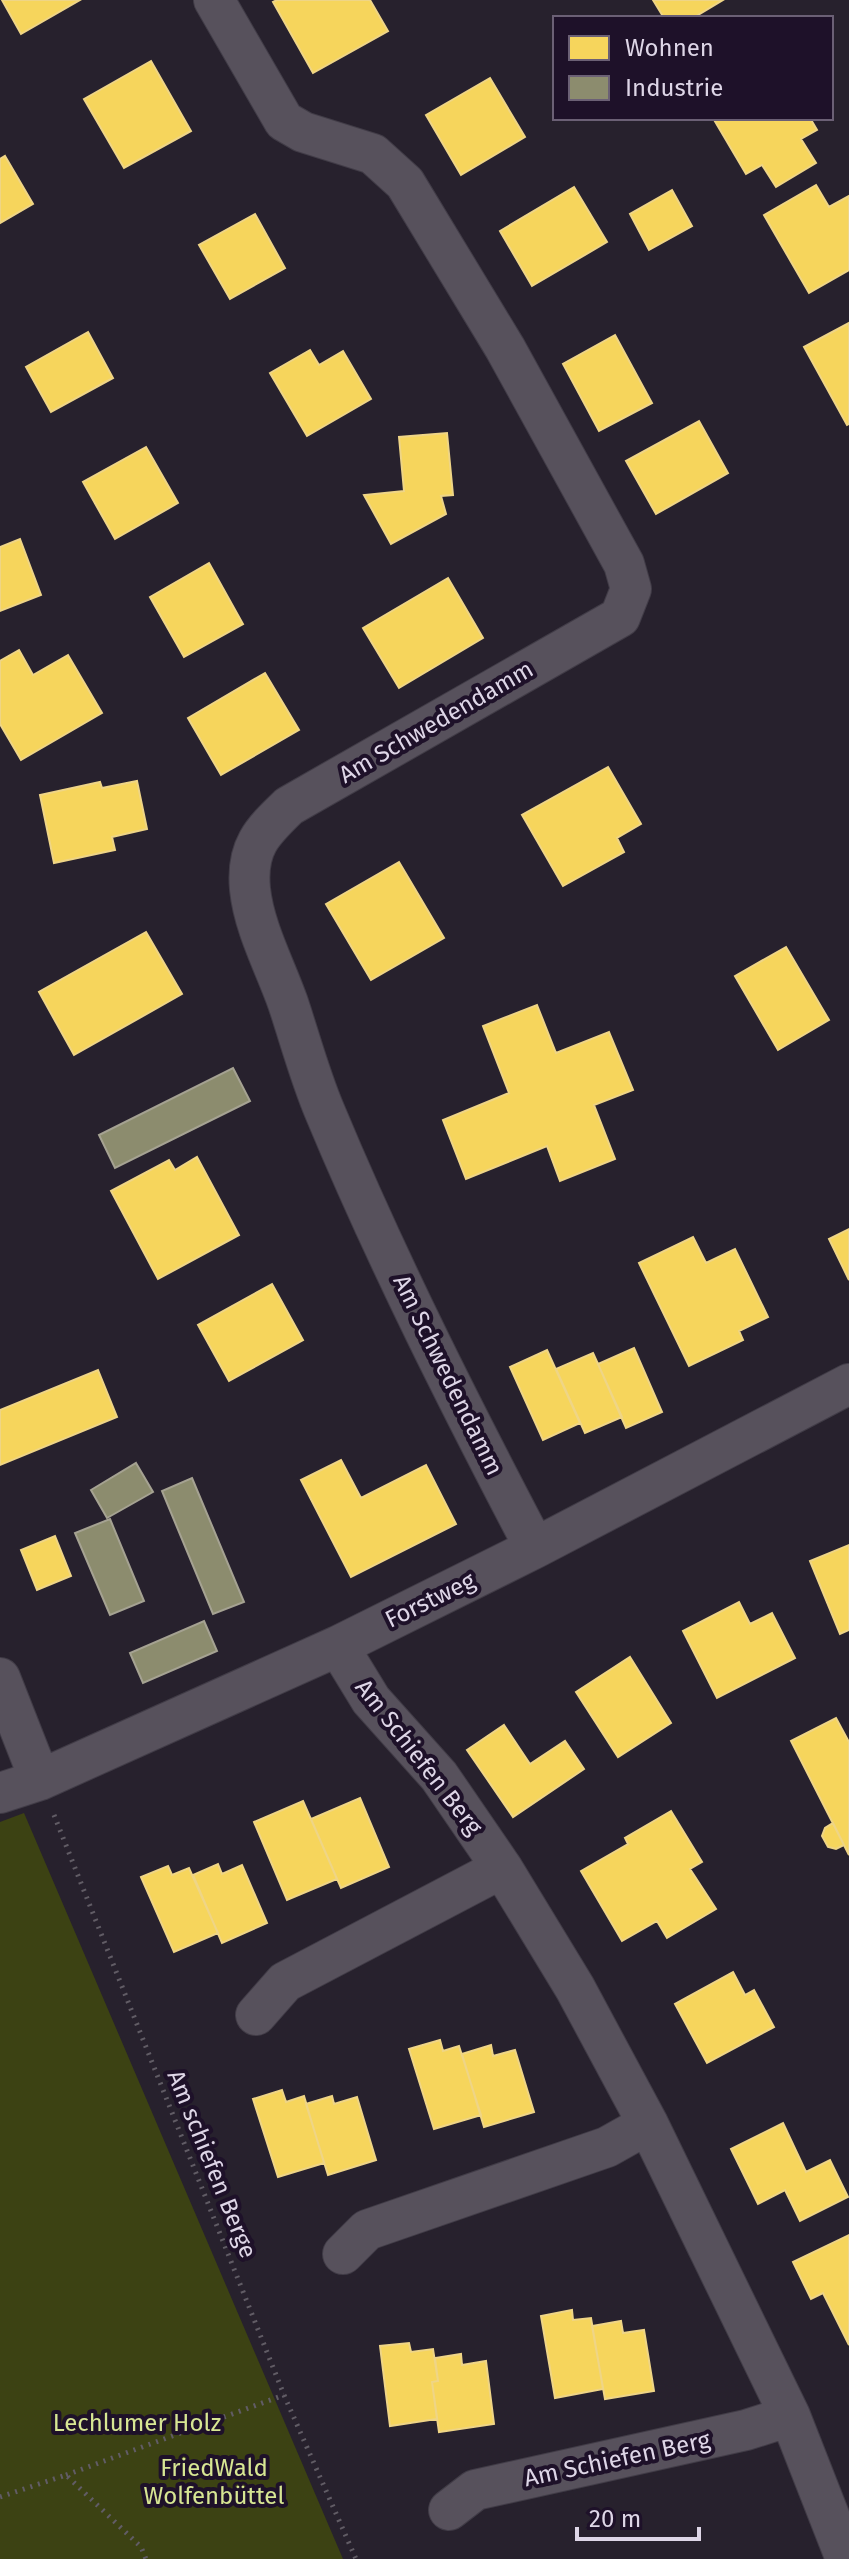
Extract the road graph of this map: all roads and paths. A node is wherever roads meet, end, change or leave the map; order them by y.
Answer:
1 (214, 0) edge
2 (849, 1384) edge
3 (535, 1548) junction
4 (338, 1646) junction
5 (0, 1678) edge
6 (40, 1780) junction
7 (0, 1793) edge
8 (502, 1868) junction
9 (256, 2015) dead end
10 (648, 2124) junction
11 (343, 2254) dead end
12 (284, 2395) junction
13 (790, 2416) junction
14 (66, 2475) junction
15 (0, 2497) edge
16 (449, 2510) dead end
17 (146, 2559) edge
18 (356, 2559) edge
19 (846, 2559) edge

1 - 3 street, Am Schwedendamm
2 - 3 street, Forstweg
3 - 4 street, Forstweg
4 - 6 street, Forstweg
4 - 8 street, Am Schiefen Berg
5 - 6 street
6 - 7 street, Forstweg
6 - 12 path, Am schiefen Berge
8 - 9 street
8 - 10 street, Am Schiefen Berg
10 - 11 street
10 - 13 street, Am Schiefen Berg
12 - 14 path
12 - 18 path, Am schiefen Berge
13 - 16 street, Am Schiefen Berg
13 - 19 street, Am Schiefen Berg
14 - 15 path
14 - 17 path

